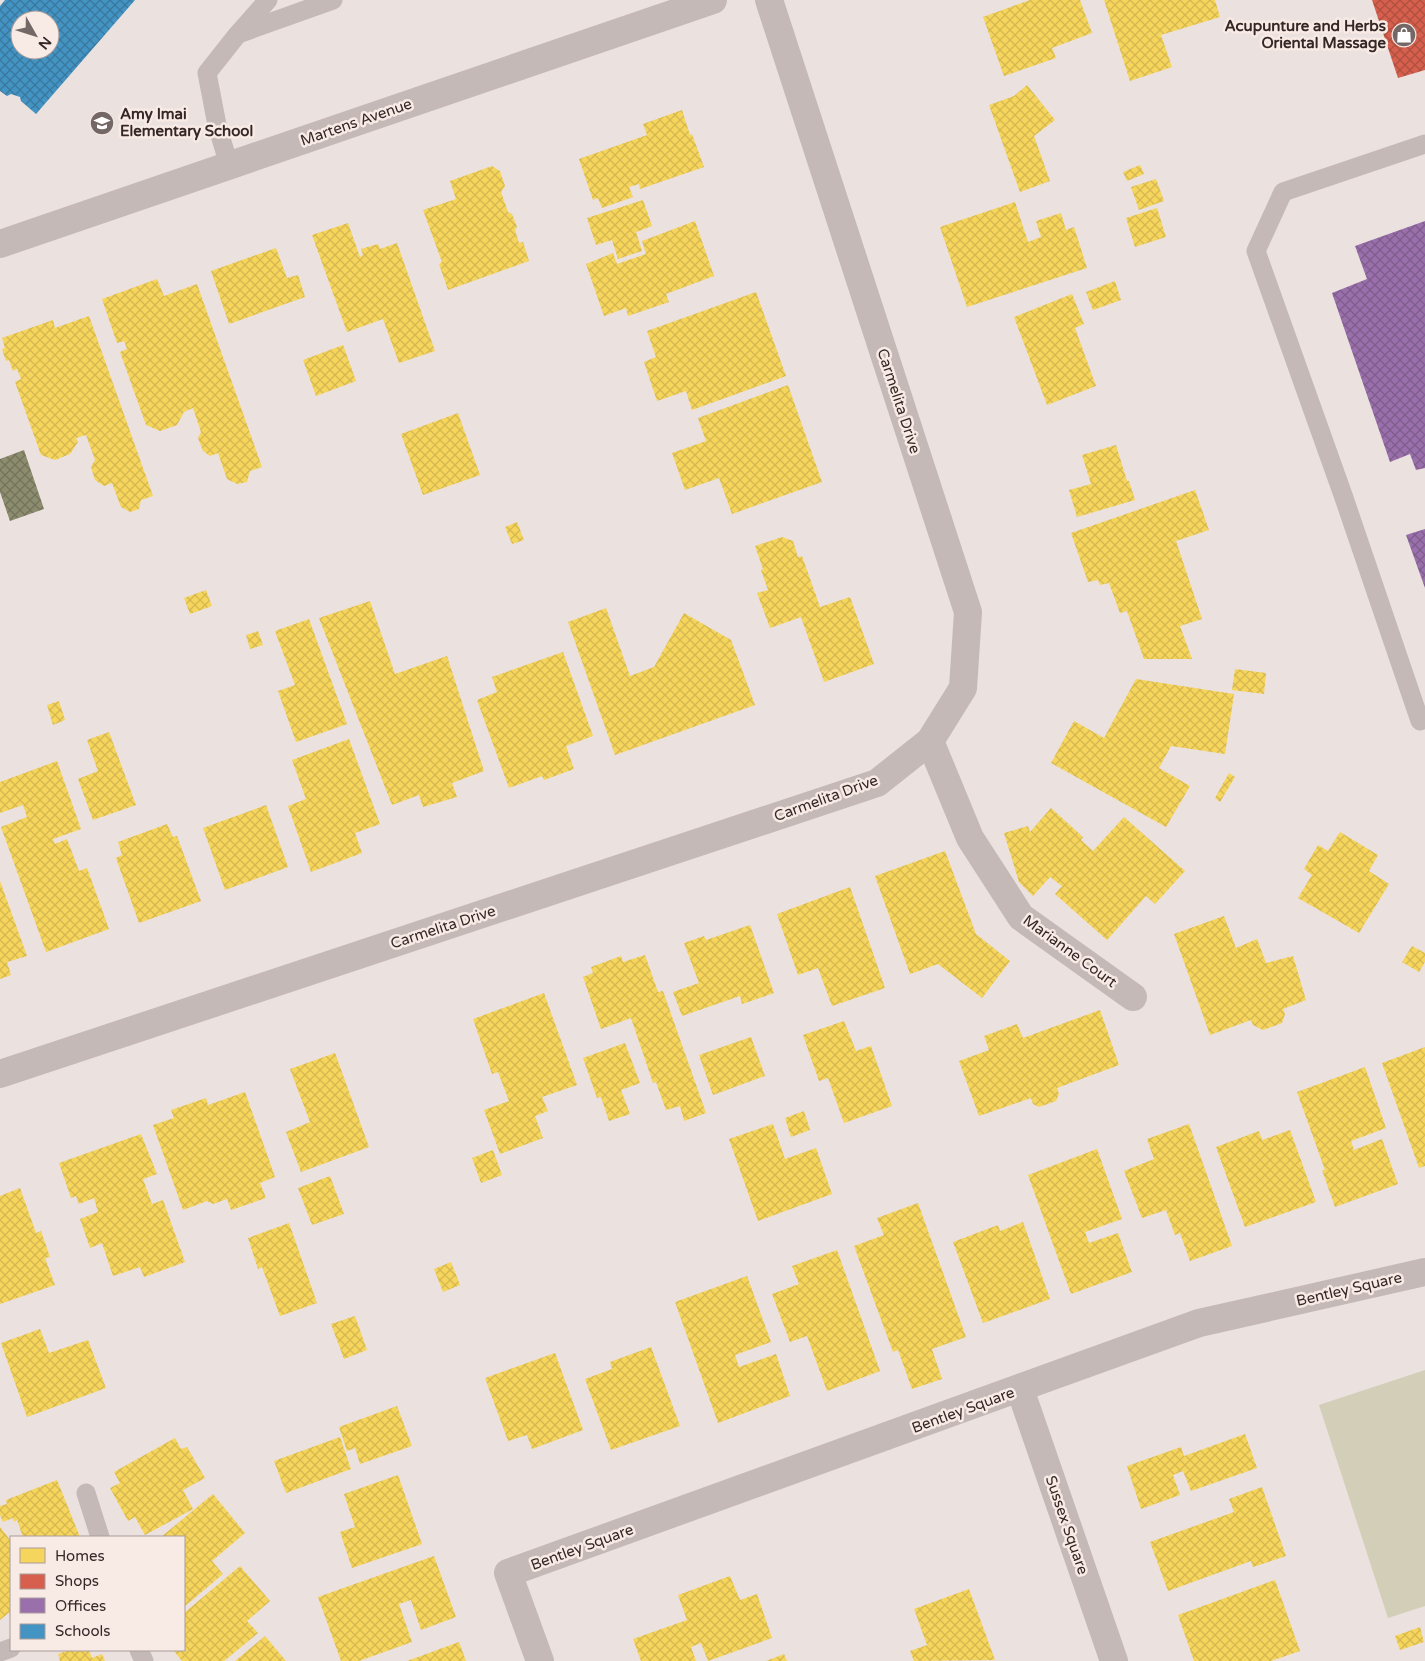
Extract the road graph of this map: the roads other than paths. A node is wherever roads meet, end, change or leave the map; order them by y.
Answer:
1 (268, 0) edge
2 (333, 0) edge
3 (713, 0) edge
4 (769, 0) edge
5 (237, 34) junction
6 (1425, 144) edge
7 (229, 165) junction
8 (0, 244) edge
9 (1425, 719) edge
10 (930, 741) junction
11 (1133, 997) dead end
12 (0, 1074) edge
13 (1425, 1272) edge
14 (1020, 1389) junction
15 (86, 1493) dead end
16 (100, 1536) edge
17 (540, 1661) edge
18 (1114, 1661) edge

1 - 5 lane
2 - 5 lane
3 - 7 street, Martens Avenue
4 - 10 street, Carmelita Drive
5 - 7 lane
6 - 9 lane
7 - 8 street, Martens Avenue
10 - 11 street, Marianne Court
10 - 12 street, Carmelita Drive
13 - 14 street, Bentley Square
14 - 17 street, Bentley Square
14 - 18 street, Sussex Square
15 - 16 lane

